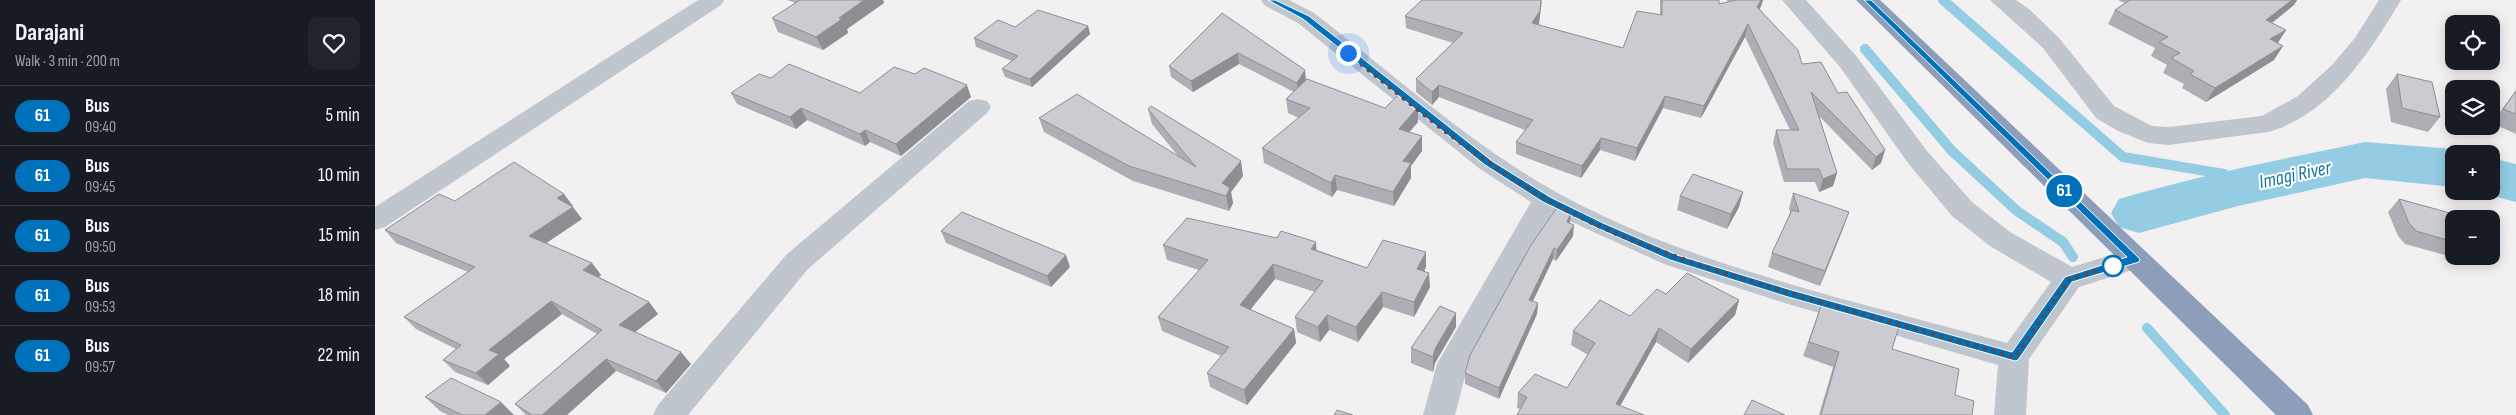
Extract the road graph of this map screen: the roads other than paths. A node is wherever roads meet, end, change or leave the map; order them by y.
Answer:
1 (713, 0) edge
2 (1272, 0) edge
3 (1793, 0) edge
4 (1868, 0) edge
5 (2001, 0) edge
6 (2390, 0) edge
7 (978, 107) dead end
8 (1547, 199) junction
9 (375, 220) edge
10 (2135, 259) junction
11 (2069, 279) junction
12 (2015, 357) junction
13 (669, 415) edge
14 (1439, 415) edge
15 (2010, 415) edge
16 (2297, 415) edge

1 - 9 street
2 - 8 street
3 - 11 street
4 - 10 highway
5 - 6 street
7 - 13 street
8 - 12 street
8 - 14 street
10 - 11 street
10 - 16 highway
11 - 12 street
12 - 15 street

